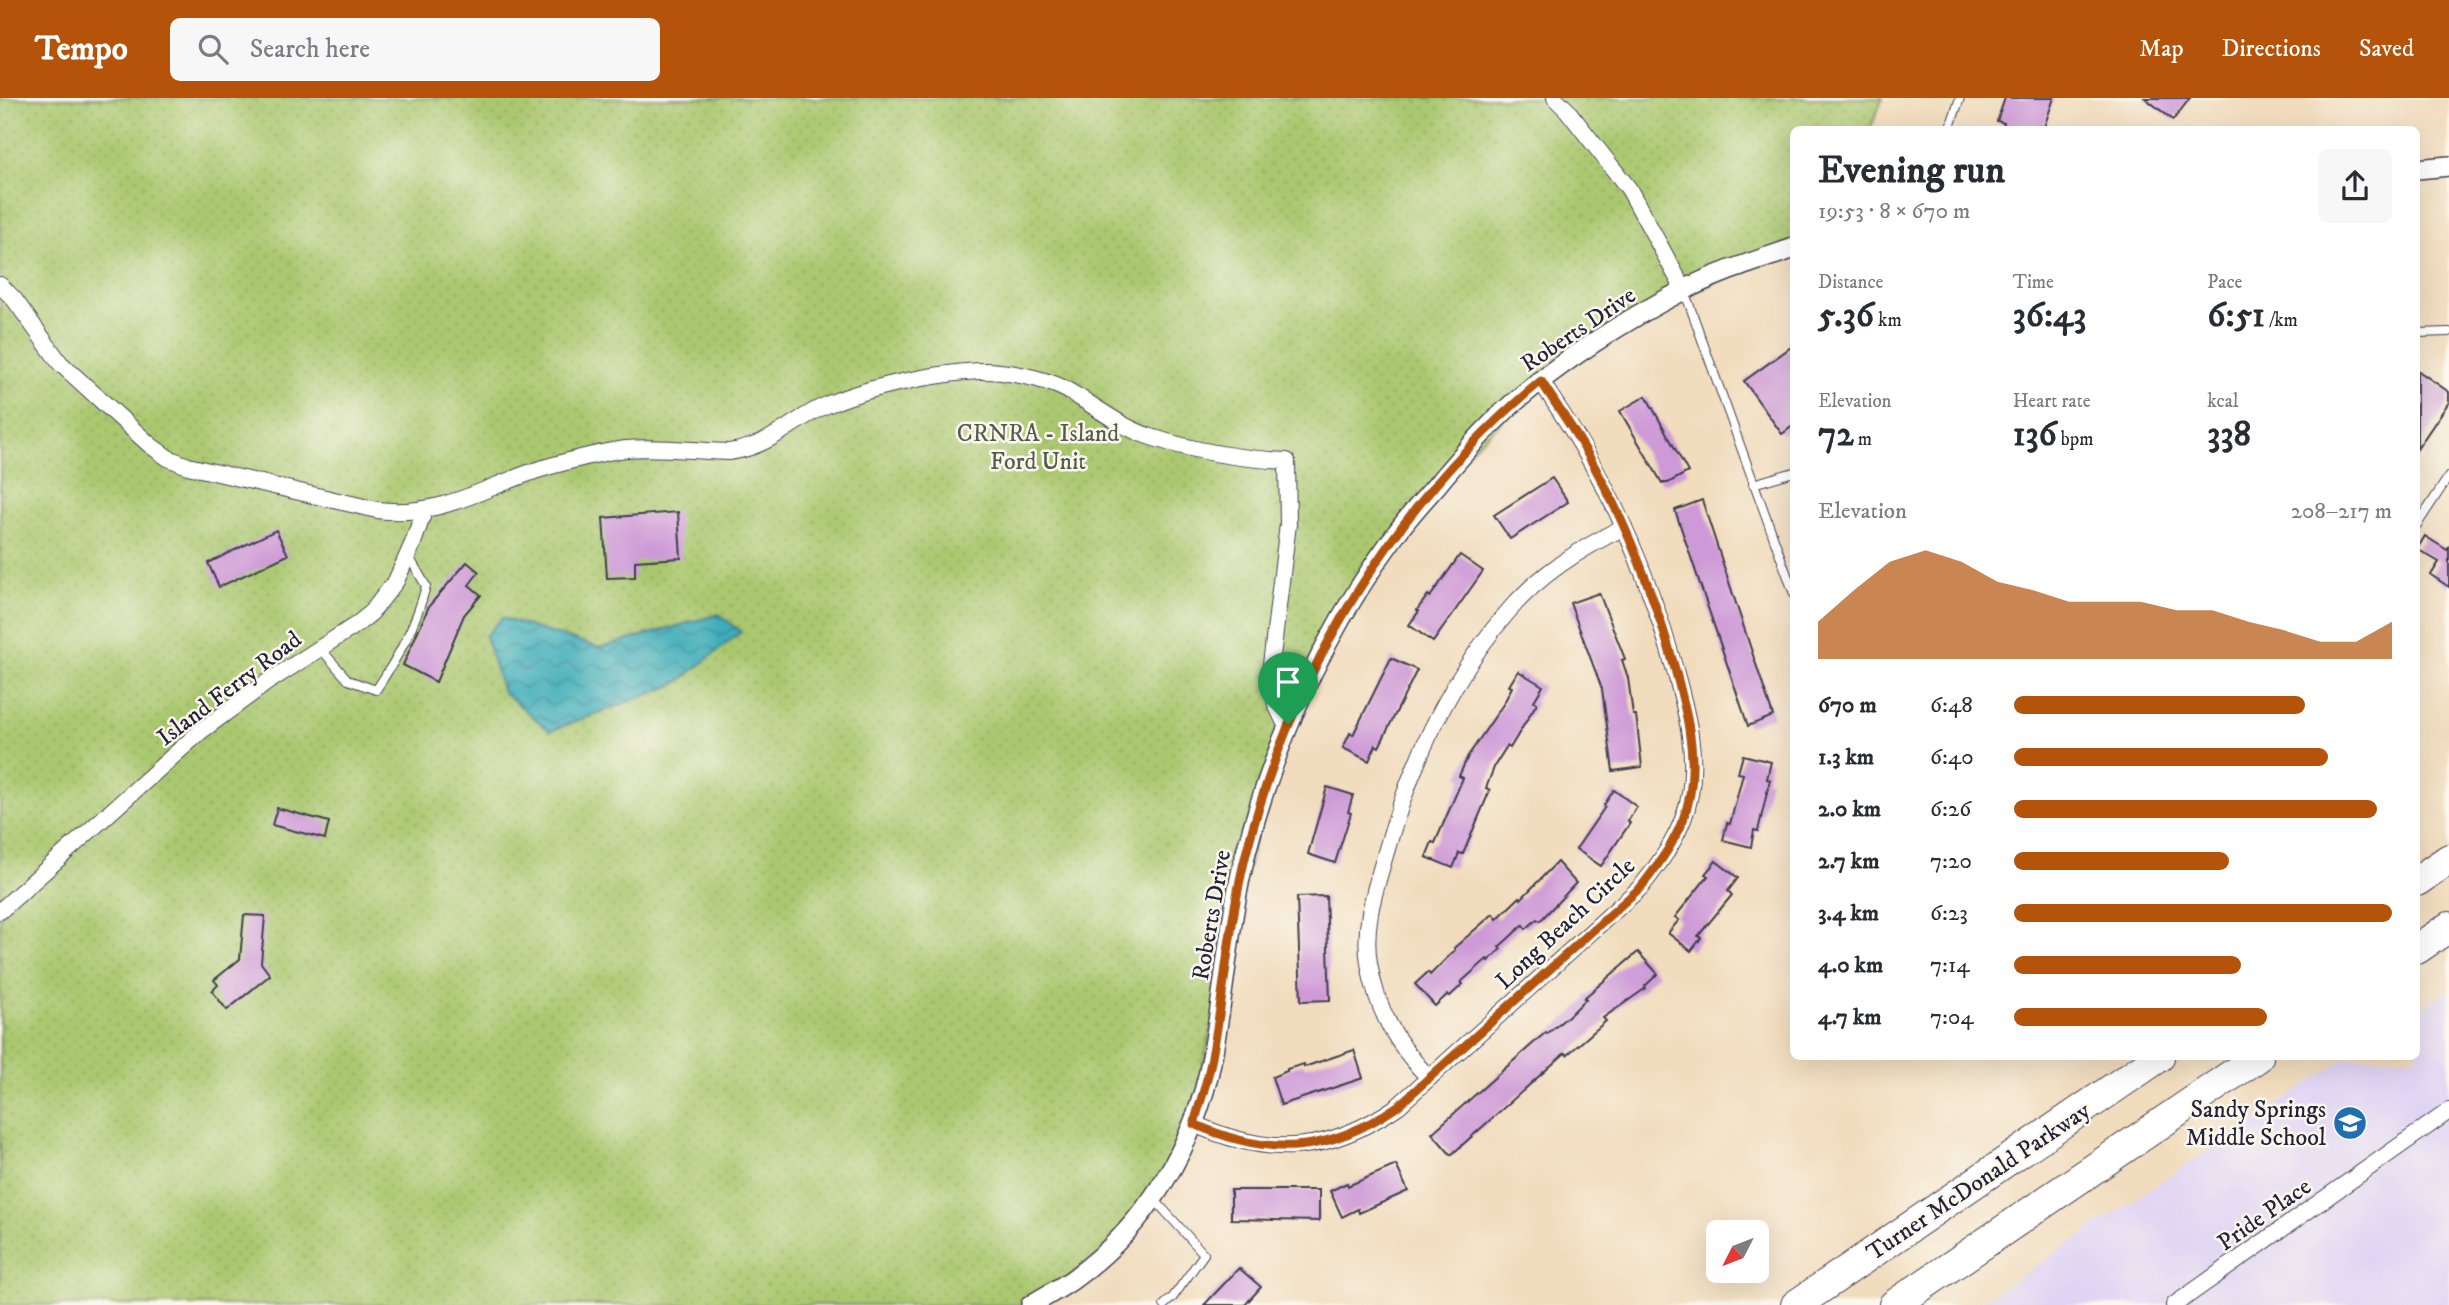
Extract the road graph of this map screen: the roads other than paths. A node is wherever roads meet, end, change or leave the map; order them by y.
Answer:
1 (1555, 98) edge
2 (1960, 98) edge
3 (1950, 126) edge
4 (2449, 166) edge
5 (2420, 169) edge
6 (1790, 249) edge
7 (0, 285) edge
8 (1684, 290) junction
9 (2449, 332) edge
10 (2420, 333) edge
11 (1541, 381) junction
12 (1790, 473) edge
13 (2449, 476) edge
14 (1753, 484) junction
15 (2445, 491) edge
16 (424, 511) junction
17 (2420, 521) edge
18 (1624, 527) junction
19 (408, 555) junction
20 (1790, 582) edge
21 (320, 648) junction
22 (1288, 724) junction
23 (2449, 859) edge
24 (2420, 879) edge
25 (0, 911) edge
26 (2449, 927) edge
27 (2420, 947) edge
28 (2155, 1060) edge
29 (2254, 1060) edge
30 (1429, 1079) junction
31 (2449, 1111) edge
32 (1194, 1124) junction
33 (1153, 1198) junction
34 (1031, 1305) edge
35 (1164, 1305) edge
36 (1796, 1305) edge
37 (1894, 1305) edge
38 (2174, 1305) edge

1 - 8 street
2 - 3 lane
4 - 5 street
6 - 8 street, Roberts Drive
7 - 16 street
8 - 11 street, Roberts Drive
8 - 14 lane
9 - 10 lane
11 - 18 street, Long Beach Circle
11 - 22 street, Roberts Drive
12 - 14 lane
13 - 15 lane
14 - 20 lane
15 - 17 lane
16 - 19 street, Island Ferry Road
16 - 22 street
18 - 30 street
18 - 30 street, Long Beach Circle
19 - 21 street, Island Ferry Road
19 - 21 lane
21 - 25 street, Island Ferry Road
22 - 32 street, Roberts Drive
23 - 24 highway
26 - 27 highway
28 - 36 highway, Turner McDonald Parkway
29 - 37 highway
30 - 32 street, Long Beach Circle
31 - 38 street, Pride Place
32 - 33 street, Roberts Drive
33 - 34 street, Roberts Drive
33 - 35 lane

